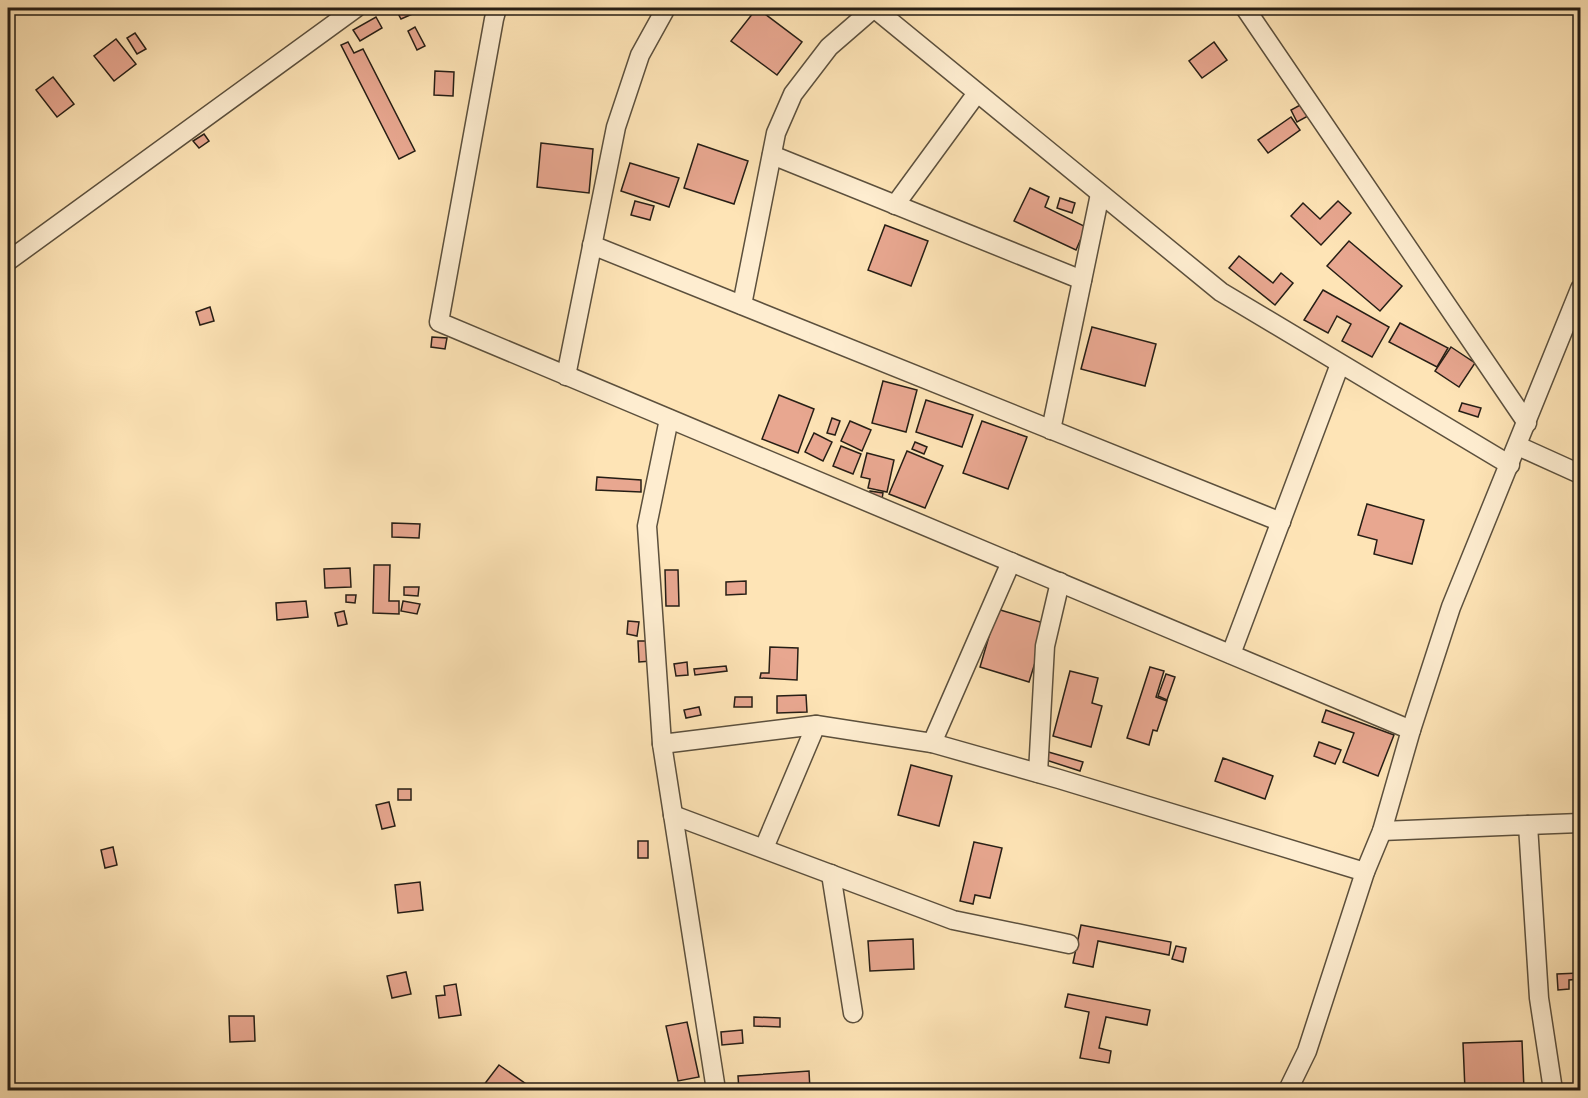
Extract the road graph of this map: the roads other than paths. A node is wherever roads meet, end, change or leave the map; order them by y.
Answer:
1 (356, 8) edge
2 (497, 8) edge
3 (666, 8) edge
4 (874, 8) edge
5 (1245, 8) edge
6 (977, 93) junction
7 (772, 155) junction
8 (1100, 194) junction
9 (895, 205) junction
10 (592, 245) junction
11 (8, 261) edge
12 (1082, 280) junction
13 (1581, 289) edge
14 (742, 305) junction
15 (1340, 364) junction
16 (566, 376) junction
17 (669, 419) junction
18 (1527, 423) junction
19 (1051, 429) junction
20 (1518, 446) junction
21 (1509, 465) junction
22 (1581, 474) edge
23 (1281, 522) junction
24 (1011, 562) junction
25 (1060, 582) junction
26 (1231, 654) junction
27 (816, 725) junction
28 (1411, 729) junction
29 (933, 743) junction
30 (662, 744) junction
31 (1038, 773) junction
32 (673, 815) junction
33 (1581, 823) edge
34 (1527, 825) junction
35 (1382, 831) junction
36 (764, 848) junction
37 (1365, 872) junction
38 (831, 874) junction
39 (1068, 944) dead end
40 (853, 1013) dead end
41 (1303, 1060) junction
42 (716, 1090) edge
43 (1288, 1090) edge
44 (1302, 1090) edge
45 (1553, 1090) edge

1 - 11 street
2 - 16 street
3 - 10 street
4 - 6 street
4 - 7 street
5 - 18 street
6 - 8 street
6 - 9 street
7 - 9 street
7 - 14 street
8 - 12 street
8 - 15 street
9 - 12 street
10 - 14 street
10 - 16 street
12 - 19 street
13 - 18 street
14 - 19 street
15 - 21 street
15 - 23 street
16 - 17 street
17 - 24 street
17 - 30 street
18 - 20 street
19 - 23 street
20 - 21 street
20 - 22 street
21 - 28 street
23 - 26 street
24 - 25 street
24 - 29 street
25 - 26 street
25 - 31 street
26 - 28 street
27 - 29 street
27 - 30 street
27 - 36 street
28 - 35 street
29 - 31 street
30 - 32 street
31 - 37 street
32 - 36 street
32 - 42 street
33 - 34 street
34 - 35 street
34 - 45 street
35 - 37 street
36 - 38 street
37 - 41 street
38 - 39 street
38 - 40 street
41 - 43 street
41 - 44 street

